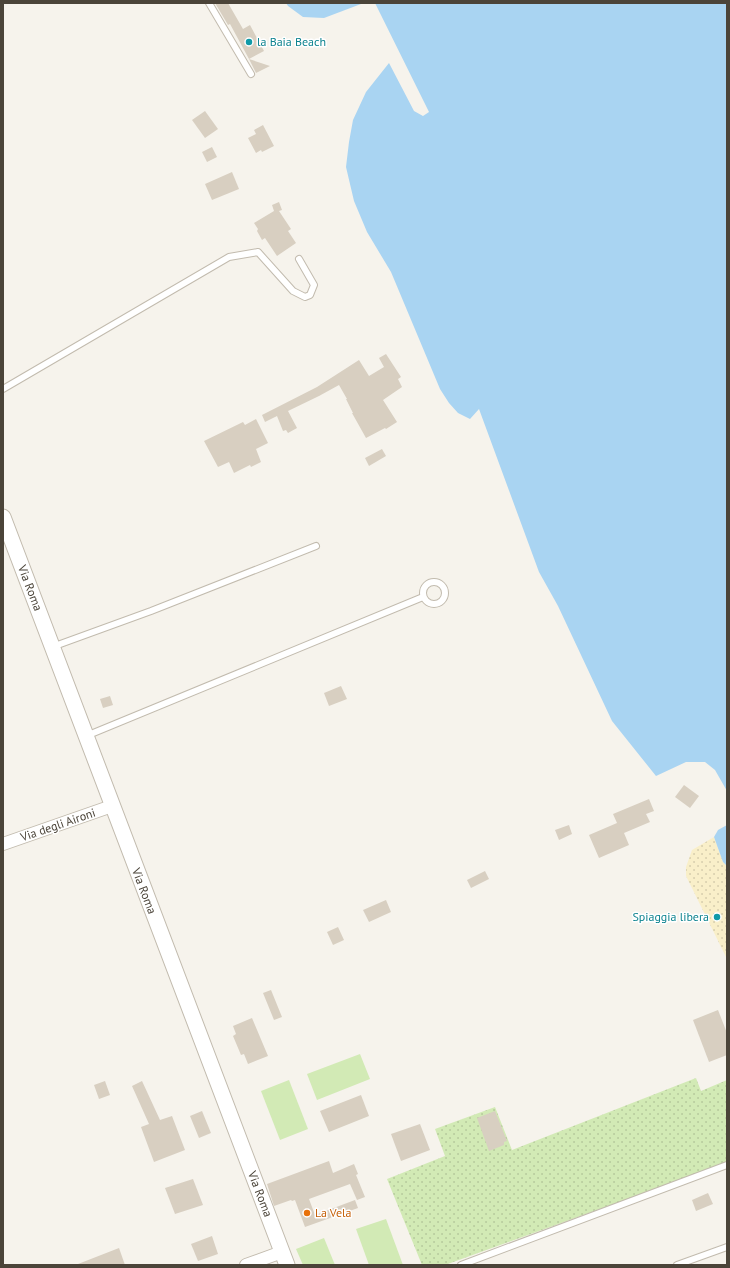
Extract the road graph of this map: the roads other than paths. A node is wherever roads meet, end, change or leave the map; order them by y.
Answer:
1 (209, 3) edge
2 (251, 74) dead end
3 (299, 259) dead end
4 (3, 389) edge
5 (3, 517) edge
6 (316, 546) dead end
7 (423, 597) dead end
8 (52, 647) junction
9 (86, 737) junction
10 (112, 806) junction
11 (3, 844) edge
12 (727, 1165) edge
13 (727, 1247) edge
14 (284, 1259) edge
15 (246, 1265) edge
16 (461, 1265) edge
17 (677, 1265) edge

1 - 2 lane
3 - 4 lane
5 - 8 street, Via Roma
6 - 8 lane
7 - 9 lane
8 - 9 street, Via Roma
9 - 10 street, Via Roma
10 - 11 street, Via degli Aironi
10 - 14 street, Via Roma
12 - 16 lane
13 - 17 lane
14 - 15 street

